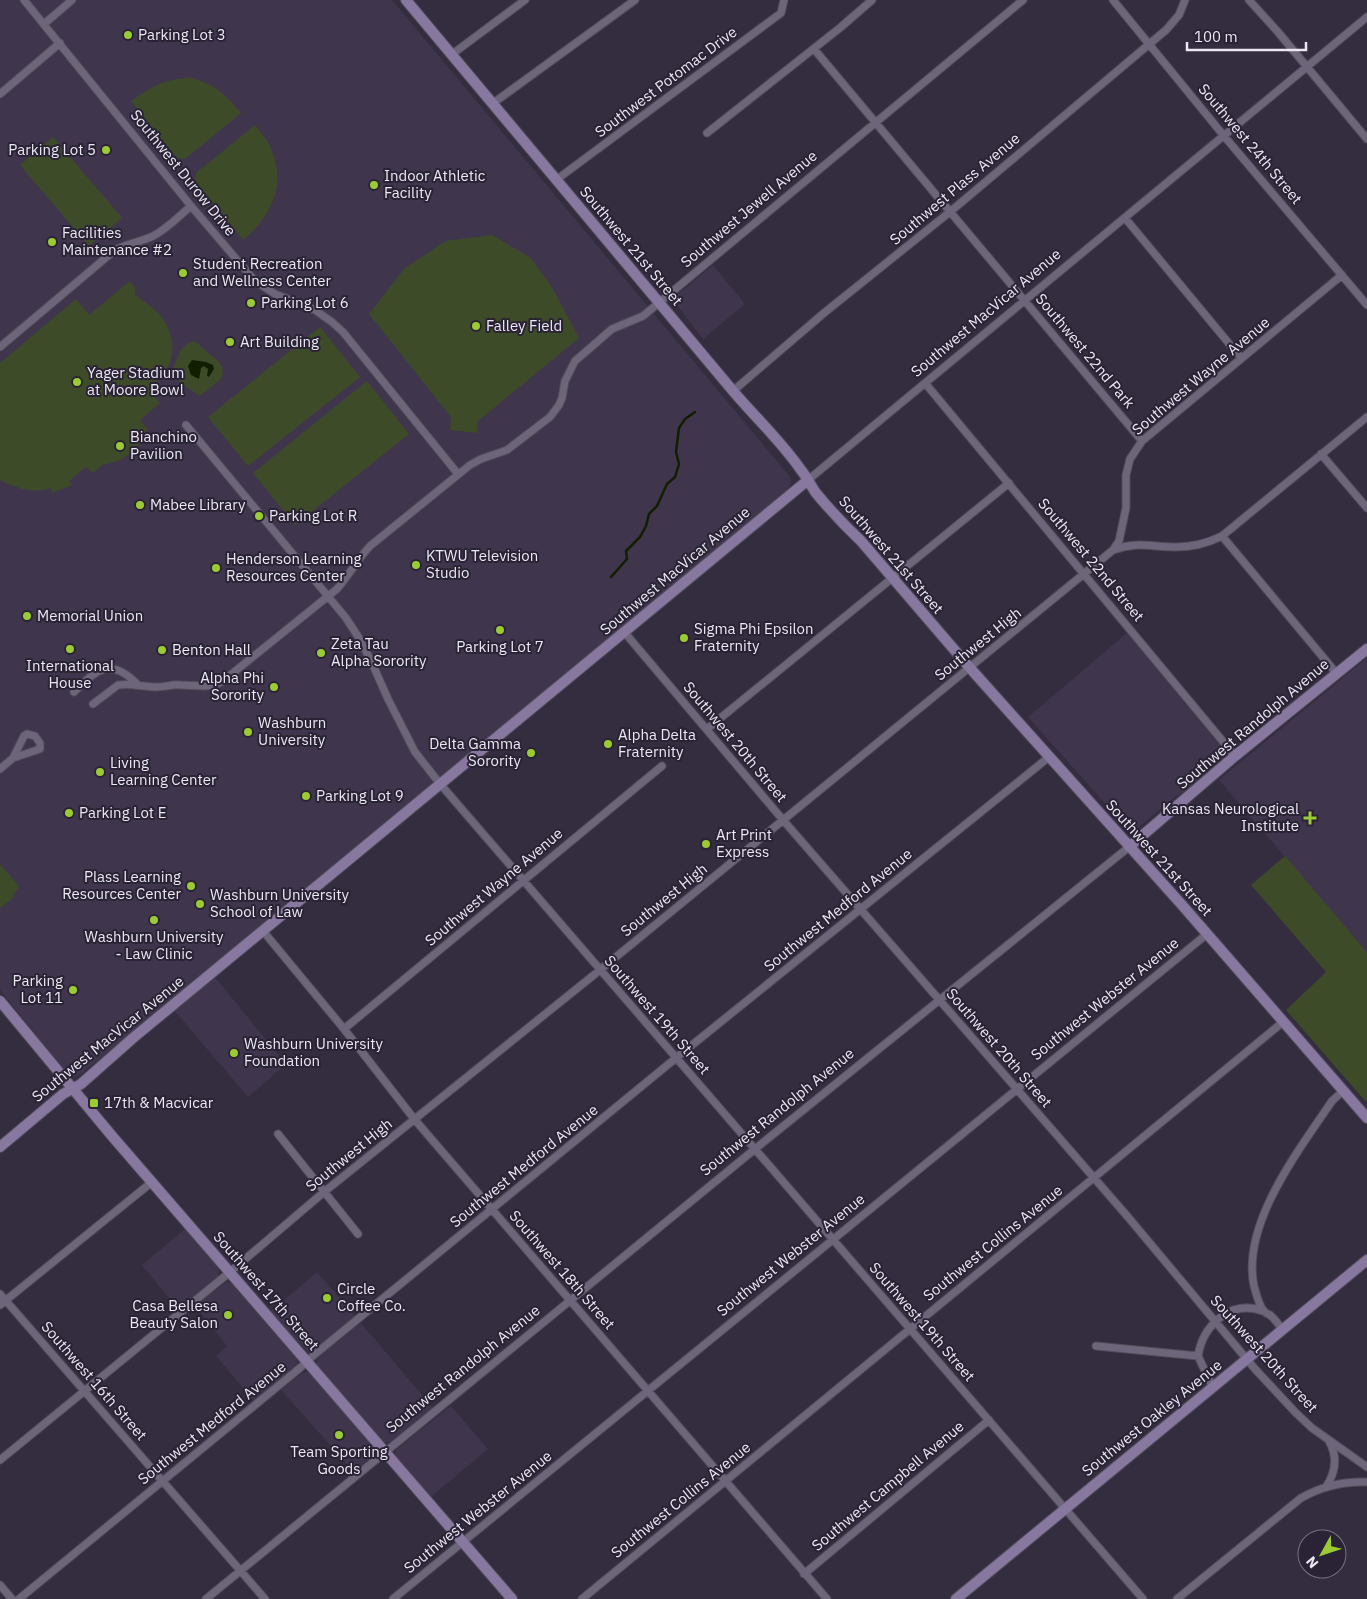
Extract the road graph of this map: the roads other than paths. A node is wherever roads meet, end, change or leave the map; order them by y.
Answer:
1 (24, 0) edge
2 (72, 0) edge
3 (406, 0) edge
4 (525, 0) edge
5 (635, 0) edge
6 (784, 0) edge
7 (872, 0) edge
8 (1023, 0) edge
9 (1113, 0) edge
10 (1186, 0) edge
11 (1248, 0) edge
12 (1367, 17) edge
13 (44, 24) junction
14 (60, 43) junction
15 (1150, 43) junction
16 (814, 49) junction
17 (451, 55) junction
18 (1307, 68) junction
19 (0, 94) edge
20 (492, 104) junction
21 (877, 122) junction
22 (707, 133) dead end
23 (1224, 136) junction
24 (1367, 139) edge
25 (556, 180) junction
26 (191, 206) junction
27 (951, 211) junction
28 (1125, 218) junction
29 (1342, 275) junction
30 (1025, 300) junction
31 (658, 302) junction
32 (1367, 305) edge
33 (0, 348) edge
34 (1241, 358) junction
35 (925, 383) junction
36 (733, 391) junction
37 (1367, 416) edge
38 (186, 425) dead end
39 (1142, 441) junction
40 (1321, 454) junction
41 (458, 474) junction
42 (808, 480) junction
43 (1009, 483) junction
44 (1367, 508) edge
45 (1222, 536) junction
46 (1113, 550) junction
47 (1085, 574) junction
48 (892, 578) junction
49 (328, 597) junction
50 (625, 633) junction
51 (1367, 649) edge
52 (970, 668) junction
53 (1337, 674) junction
54 (137, 684) junction
55 (74, 692) dead end
56 (92, 704) dead end
57 (707, 729) junction
58 (1235, 756) junction
59 (1050, 757) junction
60 (13, 758) dead end
61 (662, 766) dead end
62 (0, 769) edge
63 (440, 785) junction
64 (783, 820) junction
65 (1129, 847) junction
66 (523, 881) junction
67 (861, 909) junction
68 (264, 931) junction
69 (1207, 934) junction
70 (600, 970) junction
71 (939, 999) junction
72 (0, 1001) edge
73 (1283, 1022) junction
74 (344, 1029) junction
75 (676, 1058) junction
76 (73, 1089) junction
77 (1016, 1089) junction
78 (1343, 1091) junction
79 (1367, 1118) edge
80 (414, 1120) junction
81 (278, 1134) dead end
82 (0, 1147) edge
83 (755, 1149) junction
84 (1093, 1178) junction
85 (152, 1182) junction
86 (324, 1192) junction
87 (493, 1210) junction
88 (358, 1234) dead end
89 (832, 1239) junction
90 (1367, 1260) edge
91 (230, 1272) junction
92 (0, 1294) edge
93 (570, 1300) junction
94 (3, 1303) edge
95 (1263, 1311) junction
96 (1215, 1321) junction
97 (910, 1329) junction
98 (1282, 1330) junction
99 (1096, 1346) dead end
100 (1198, 1356) junction
101 (1247, 1360) junction
102 (307, 1362) junction
103 (1212, 1388) junction
104 (85, 1390) junction
105 (648, 1391) junction
106 (989, 1420) junction
107 (1329, 1441) junction
108 (385, 1452) junction
109 (0, 1460) edge
110 (1367, 1467) edge
111 (162, 1481) junction
112 (726, 1482) junction
113 (1367, 1482) edge
114 (1326, 1487) junction
115 (1065, 1509) junction
116 (463, 1542) junction
117 (240, 1571) junction
118 (804, 1574) junction
119 (0, 1585) edge
120 (12, 1599) edge
121 (20, 1599) edge
122 (206, 1599) edge
123 (265, 1599) edge
124 (393, 1599) edge
125 (512, 1599) edge
126 (582, 1599) edge
127 (827, 1599) edge
128 (956, 1599) edge
129 (1143, 1599) edge
130 (1177, 1599) edge

1 - 13 street, Southwest Durow Drive
2 - 13 street
3 - 17 main road, Southwest 21st Street
4 - 17 street
5 - 20 street
6 - 25 street, Southwest Potomac Drive
7 - 16 street
8 - 21 street, Southwest Jewell Avenue
9 - 15 street, Southwest 24th Street
10 - 15 street, Southwest Plass Avenue
11 - 18 street
12 - 18 street, Southwest MacVicar Avenue
13 - 14 street, Southwest Durow Drive
14 - 19 street
14 - 26 street, Southwest Durow Drive
15 - 23 street, Southwest 24th Street
15 - 27 street, Southwest Plass Avenue
16 - 21 street, Southwest 22nd Park
16 - 22 street
17 - 20 main road, Southwest 21st Street
18 - 23 street, Southwest MacVicar Avenue
18 - 24 street
20 - 25 main road, Southwest 21st Street
21 - 27 street, Southwest 22nd Park
21 - 31 street, Southwest Jewell Avenue
23 - 28 street, Southwest MacVicar Avenue
23 - 29 street, Southwest 24th Street
25 - 31 main road, Southwest 21st Street
26 - 33 street
26 - 41 street, Southwest Durow Drive
27 - 30 street, Southwest 22nd Park
27 - 36 street, Southwest Plass Avenue
28 - 30 street, Southwest MacVicar Avenue
28 - 34 street
29 - 32 street, Southwest 24th Street
29 - 34 street, Southwest Wayne Avenue
30 - 35 street, Southwest MacVicar Avenue
30 - 39 street, Southwest 22nd Park
31 - 36 main road, Southwest 21st Street
31 - 41 street, Southwest Jewell Avenue
34 - 39 street, Southwest Wayne Avenue
35 - 42 street, Southwest MacVicar Avenue
35 - 43 street, Southwest 22nd Street
36 - 42 main road, Southwest 21st Street
37 - 40 street, Southwest High
38 - 49 street, Southwest 19th Street
39 - 46 street, Southwest Wayne Avenue
40 - 44 street
40 - 45 street, Southwest High
41 - 49 street, Southwest Jewell Avenue
42 - 48 main road, Southwest 21st Street
42 - 50 main road, Southwest MacVicar Avenue
43 - 47 street, Southwest 22nd Street
43 - 48 street
45 - 46 street, Southwest High
45 - 53 street
46 - 47 street, Southwest High
47 - 52 street, Southwest High
47 - 58 street, Southwest 22nd Street
48 - 52 main road, Southwest 21st Street
48 - 57 street
49 - 54 street, Southwest Jewell Avenue
49 - 63 street, Southwest 19th Street
50 - 57 street, Southwest 20th Street
50 - 63 main road, Southwest MacVicar Avenue
51 - 53 main road, Southwest Randolph Avenue
52 - 59 main road, Southwest 21st Street
52 - 64 street, Southwest High
53 - 58 main road, Southwest Randolph Avenue
54 - 55 street
54 - 56 street
57 - 64 street, Southwest 20th Street
58 - 65 main road, Southwest Randolph Avenue
59 - 65 main road, Southwest 21st Street
59 - 67 street, Southwest Medford Avenue
60 - 62 street
61 - 66 street, Southwest Wayne Avenue
63 - 66 street, Southwest 19th Street
63 - 68 main road, Southwest MacVicar Avenue
64 - 67 street, Southwest 20th Street
64 - 70 street, Southwest High
65 - 69 main road, Southwest 21st Street
65 - 71 street, Southwest Randolph Avenue
66 - 70 street, Southwest 19th Street
66 - 74 street, Southwest Wayne Avenue
67 - 71 street, Southwest 20th Street
67 - 75 street, Southwest Medford Avenue
68 - 74 street, Southwest 18th Street
68 - 76 main road, Southwest MacVicar Avenue
69 - 73 main road, Southwest 21st Street
69 - 77 street, Southwest Webster Avenue
70 - 75 street, Southwest 19th Street
70 - 80 street, Southwest High
71 - 77 street, Southwest 20th Street
71 - 83 street, Southwest Randolph Avenue
72 - 76 main road, Southwest 17th Street
73 - 78 main road, Southwest 21st Street
73 - 84 street, Southwest Collins Avenue
74 - 80 street, Southwest 18th Street
75 - 83 street, Southwest 19th Street
75 - 87 street, Southwest Medford Avenue
76 - 82 main road, Southwest MacVicar Avenue
76 - 85 main road, Southwest 17th Street
77 - 84 street, Southwest 20th Street
77 - 89 street, Southwest Webster Avenue
78 - 79 main road, Southwest 21st Street
78 - 95 street
80 - 86 street, Southwest High
80 - 87 street, Southwest 18th Street
81 - 86 street
83 - 89 street, Southwest 19th Street
83 - 93 street, Southwest Randolph Avenue
84 - 96 street, Southwest 20th Street
84 - 97 street, Southwest Collins Avenue
85 - 91 main road, Southwest 17th Street
85 - 94 street
86 - 88 street
86 - 91 street, Southwest High
87 - 93 street, Southwest 18th Street
87 - 102 street, Southwest Medford Avenue
89 - 97 street, Southwest 19th Street
89 - 105 street, Southwest Webster Avenue
90 - 98 main road, Southwest Oakley Avenue
91 - 102 main road, Southwest 17th Street
91 - 104 street, Southwest High
92 - 94 street, Southwest 16th Street
93 - 105 street, Southwest 18th Street
93 - 108 street, Southwest Randolph Avenue
94 - 104 street, Southwest 16th Street
95 - 96 street
95 - 98 street
96 - 100 street
96 - 101 street, Southwest 20th Street
97 - 106 street, Southwest 19th Street
97 - 112 street, Southwest Collins Avenue
98 - 101 main road, Southwest Oakley Avenue
99 - 100 street
100 - 103 street
101 - 103 main road, Southwest Oakley Avenue
101 - 107 street, Southwest 20th Street
102 - 108 main road, Southwest 17th Street
102 - 111 street, Southwest Medford Avenue
103 - 115 main road, Southwest Oakley Avenue
104 - 109 street, Southwest High
104 - 111 street, Southwest 16th Street
105 - 112 street, Southwest 18th Street
105 - 116 street, Southwest Webster Avenue
106 - 115 street, Southwest 19th Street
106 - 118 street, Southwest Campbell Avenue
107 - 110 street, Southwest 20th Street
107 - 114 street
108 - 116 main road, Southwest 17th Street
108 - 117 street, Southwest Randolph Avenue
111 - 117 street, Southwest 16th Street
111 - 121 street, Southwest Medford Avenue
112 - 118 street, Southwest 18th Street
112 - 126 street, Southwest Collins Avenue
113 - 114 street
114 - 130 street
115 - 128 main road, Southwest Oakley Avenue
115 - 129 street, Southwest 19th Street
116 - 124 street, Southwest Webster Avenue
116 - 125 main road, Southwest 17th Street
117 - 122 street, Southwest Randolph Avenue
117 - 123 street, Southwest 16th Street
118 - 127 street, Southwest 18th Street
119 - 120 street

